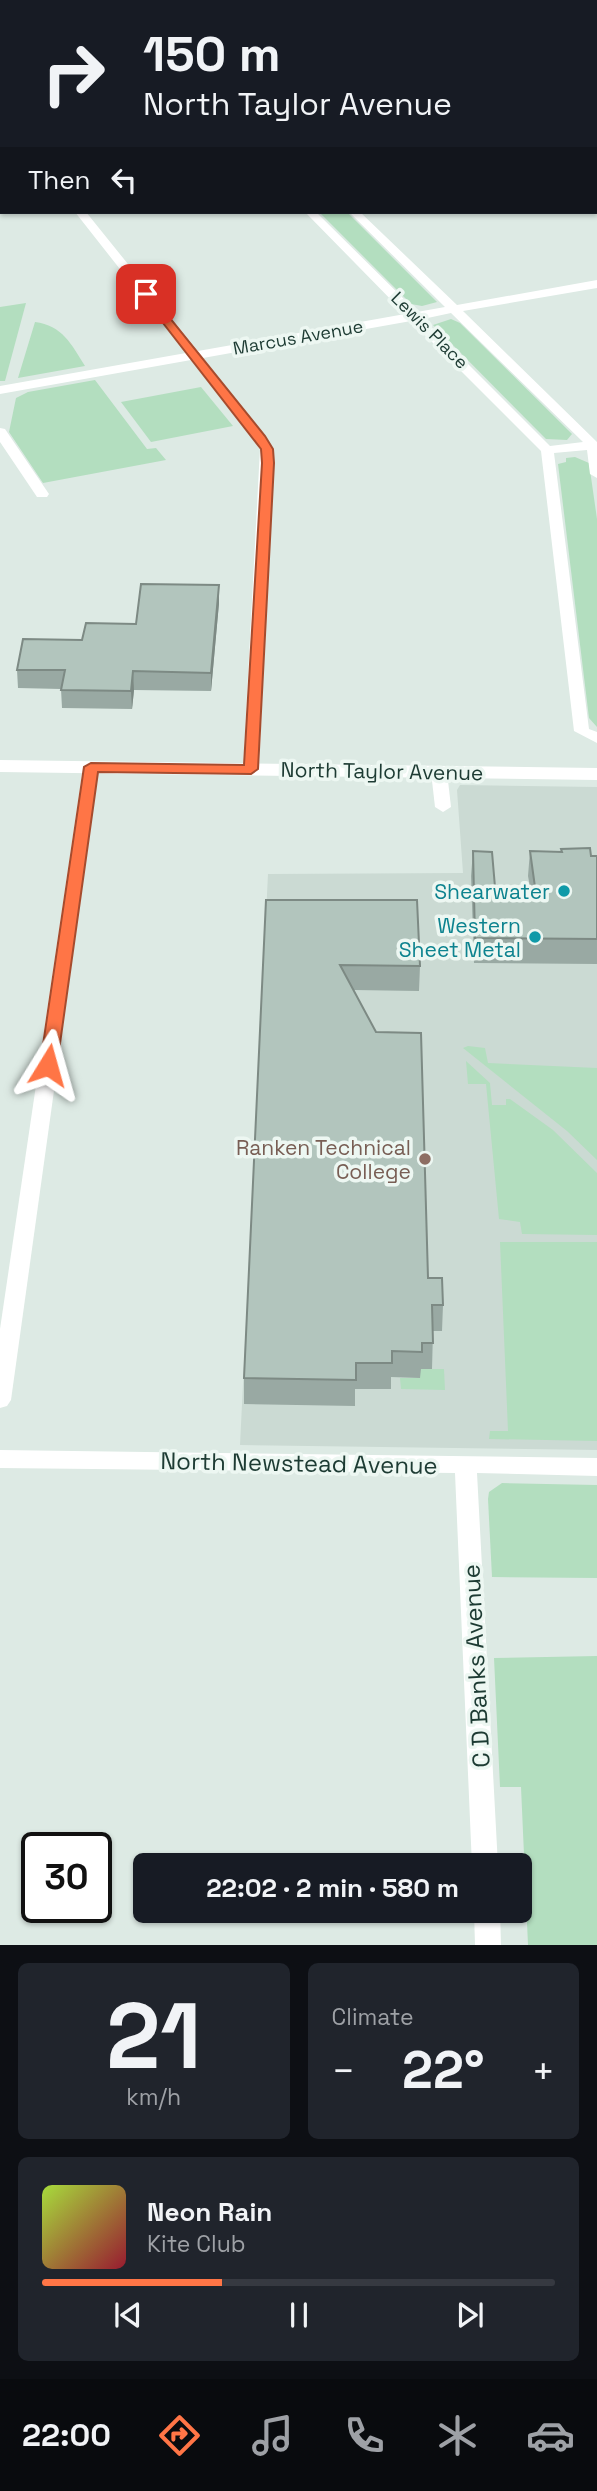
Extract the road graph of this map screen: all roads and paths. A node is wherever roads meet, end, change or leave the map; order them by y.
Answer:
1 (82, 214) edge
2 (312, 214) edge
3 (356, 214) edge
4 (597, 284) edge
5 (453, 309) junction
6 (416, 316) junction
7 (195, 355) junction
8 (0, 390) edge
9 (0, 432) edge
10 (593, 445) junction
11 (547, 450) junction
12 (597, 474) edge
13 (42, 494) dead end
14 (597, 738) edge
15 (0, 766) edge
16 (91, 767) junction
17 (251, 769) junction
18 (439, 772) junction
19 (597, 774) edge
20 (443, 807) dead end
21 (0, 1400) edge
22 (0, 1459) edge
23 (467, 1466) junction
24 (597, 1467) edge
25 (484, 1853) edge
26 (487, 1923) edge
27 (488, 1945) edge

1 - 7 street
2 - 6 street, Lewis Place
3 - 5 street, Lewis Place
4 - 5 street, Marcus Avenue
5 - 6 street, Marcus Avenue
5 - 10 street, Lewis Place
6 - 7 street, Marcus Avenue
6 - 11 street, Lewis Place
7 - 8 street, Marcus Avenue
7 - 17 street
9 - 13 street
10 - 11 street
10 - 12 street
11 - 14 street
15 - 16 street, North Taylor Avenue
16 - 17 street, North Taylor Avenue
16 - 21 street
17 - 18 street, North Taylor Avenue
18 - 19 street, North Taylor Avenue
18 - 20 street
22 - 23 street, North Newstead Avenue
23 - 24 street, North Newstead Avenue
23 - 25 street, C D Banks Avenue
26 - 27 street

